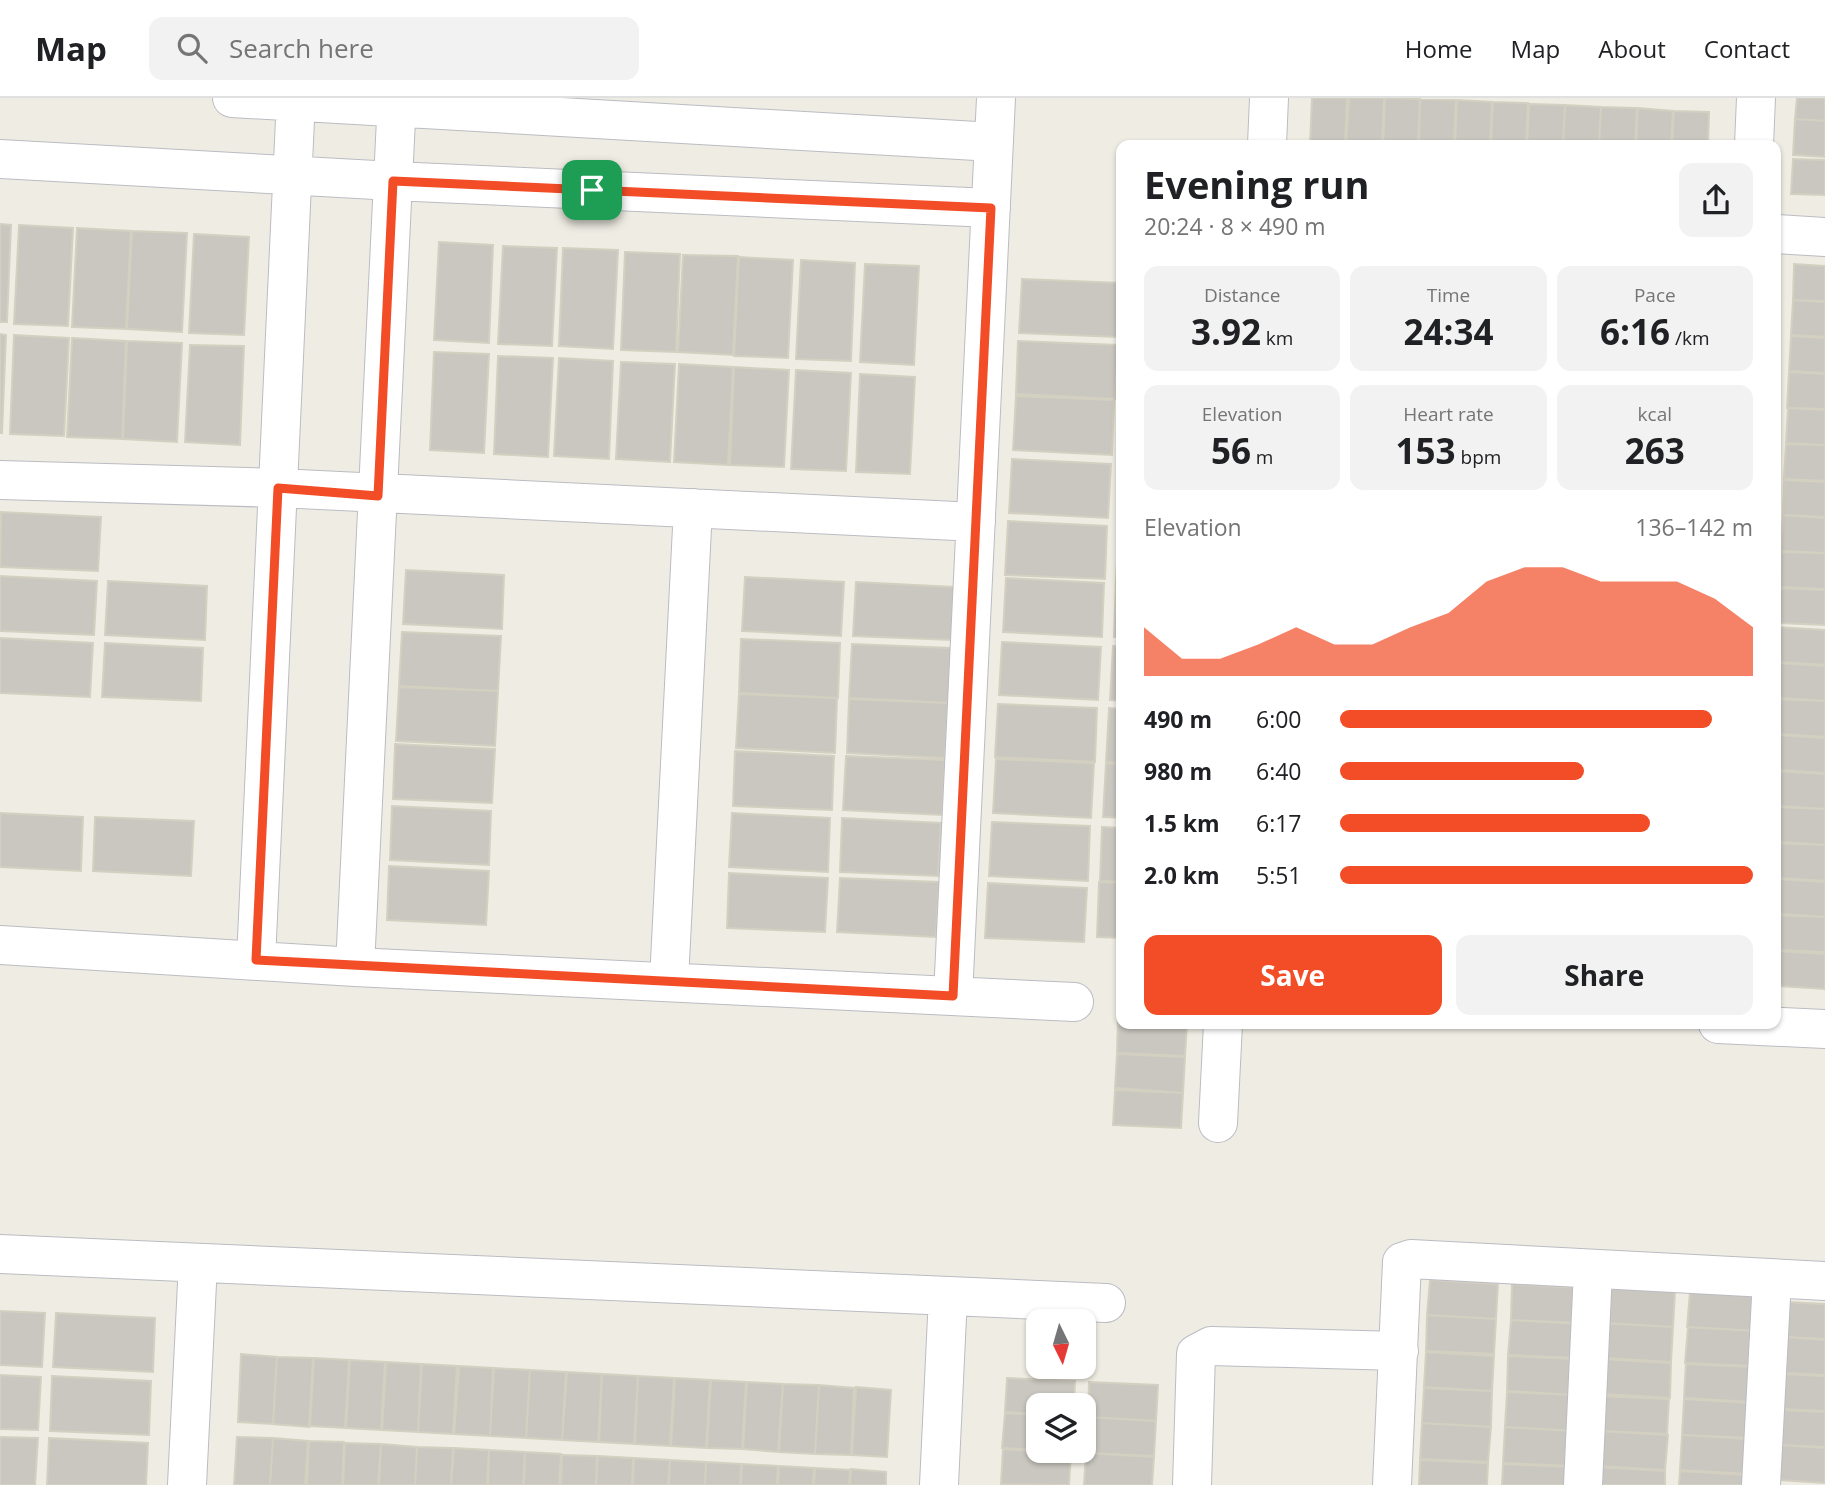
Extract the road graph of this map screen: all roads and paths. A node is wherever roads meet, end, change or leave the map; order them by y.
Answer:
1 (232, 98) edge
2 (996, 98) edge
3 (1269, 98) edge
4 (1756, 98) edge
5 (296, 100) edge
6 (396, 104) edge
7 (1267, 140) edge
8 (1754, 140) edge
9 (994, 142) junction
10 (0, 159) edge
11 (293, 173) junction
12 (393, 181) junction
13 (991, 208) junction
14 (1781, 234) edge
15 (1825, 237) edge
16 (0, 480) edge
17 (278, 488) junction
18 (378, 496) junction
19 (692, 508) junction
20 (976, 522) junction
21 (0, 945) edge
22 (256, 960) junction
23 (355, 967) junction
24 (669, 981) junction
25 (953, 996) junction
26 (1074, 1002) dead end
27 (1781, 1027) edge
28 (1223, 1029) edge
29 (1825, 1029) edge
30 (1218, 1123) dead end
31 (0, 1254) edge
32 (198, 1263) junction
33 (1593, 1271) junction
34 (1772, 1279) junction
35 (1825, 1281) edge
36 (948, 1296) junction
37 (1106, 1303) dead end
38 (1399, 1351) junction
39 (187, 1485) edge
40 (939, 1485) edge
41 (1192, 1485) edge
42 (1392, 1485) edge
43 (1583, 1485) edge
44 (1761, 1485) edge

1 - 5 street
2 - 9 street
3 - 7 street
4 - 8 street
5 - 6 street
5 - 11 street
6 - 9 street
6 - 12 street
9 - 13 street
10 - 11 street
11 - 12 street
11 - 17 street
12 - 13 street
12 - 18 street
13 - 20 street
14 - 15 street
16 - 17 street
17 - 18 street
17 - 22 street
18 - 19 street
18 - 23 street
19 - 20 street
19 - 24 street
20 - 25 street
21 - 22 street
22 - 23 street
23 - 24 street
24 - 25 street
25 - 26 street
27 - 29 street
28 - 30 street
31 - 32 street
32 - 36 street
32 - 39 street
33 - 34 street
33 - 38 street
33 - 43 street
34 - 35 street
34 - 44 street
36 - 37 street
36 - 40 street
38 - 41 street
38 - 42 street

